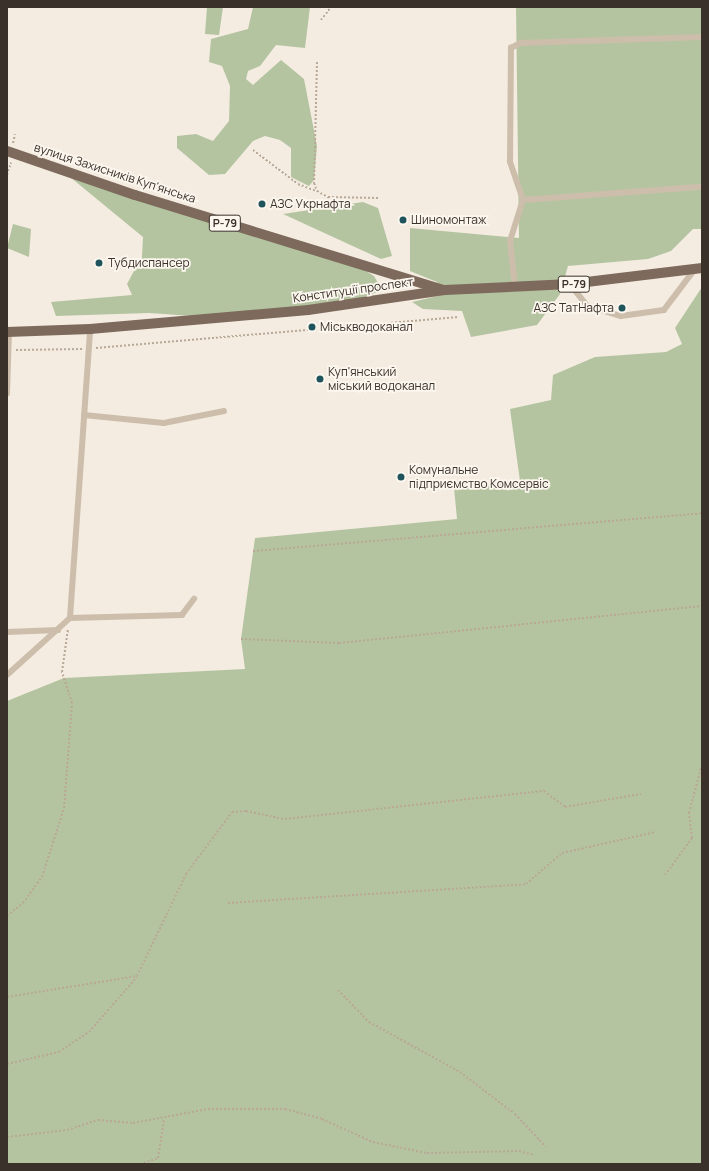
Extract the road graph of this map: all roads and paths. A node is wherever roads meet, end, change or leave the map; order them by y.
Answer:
1 (331, 7) edge
2 (321, 20) dead end
3 (702, 37) edge
4 (317, 62) dead end
5 (253, 150) dead end
6 (7, 151) edge
7 (702, 187) edge
8 (324, 195) junction
9 (379, 198) dead end
10 (523, 200) junction
11 (699, 268) edge
12 (570, 284) junction
13 (514, 287) junction
14 (445, 290) junction
15 (459, 317) dead end
16 (90, 329) junction
17 (8, 332) edge
18 (89, 349) junction
19 (10, 350) junction
20 (7, 394) edge
21 (224, 411) dead end
22 (84, 415) junction
23 (702, 513) edge
24 (253, 551) dead end
25 (194, 599) dead end
26 (702, 606) edge
27 (70, 618) junction
28 (58, 630) junction
29 (7, 632) edge
30 (241, 639) dead end
31 (7, 675) edge
32 (702, 764) edge
33 (641, 794) dead end
34 (656, 832) dead end
35 (665, 875) dead end
36 (228, 903) dead end
37 (7, 916) edge
38 (137, 976) junction
39 (338, 990) dead end
40 (7, 997) edge
41 (7, 1064) edge
42 (164, 1119) junction
43 (7, 1137) edge
44 (546, 1147) dead end
45 (534, 1155) dead end
46 (140, 1164) edge

1 - 2 path
3 - 10 lane
4 - 8 path
5 - 8 path
6 - 14 main road, вулиця Захисників Куп'янська / Р-79
7 - 10 lane
8 - 9 path
10 - 13 lane
11 - 12 main road, Конституції проспект / Р-79
11 - 12 lane
12 - 13 main road, Конституції проспект / Р-79
13 - 14 main road, Конституції проспект / Р-79
14 - 16 main road, Конституції проспект / Р-79
15 - 18 path
16 - 17 main road, Конституції проспект / Р-79
16 - 18 lane
17 - 19 lane
18 - 19 path
18 - 22 lane
19 - 20 lane
21 - 22 lane
22 - 27 lane
23 - 24 path
25 - 27 lane
26 - 30 path
27 - 28 lane
27 - 37 path
28 - 29 lane
28 - 31 lane
32 - 35 path
33 - 38 path
34 - 36 path
38 - 40 path
38 - 41 path
39 - 44 path
42 - 43 path
42 - 45 path
42 - 46 path

